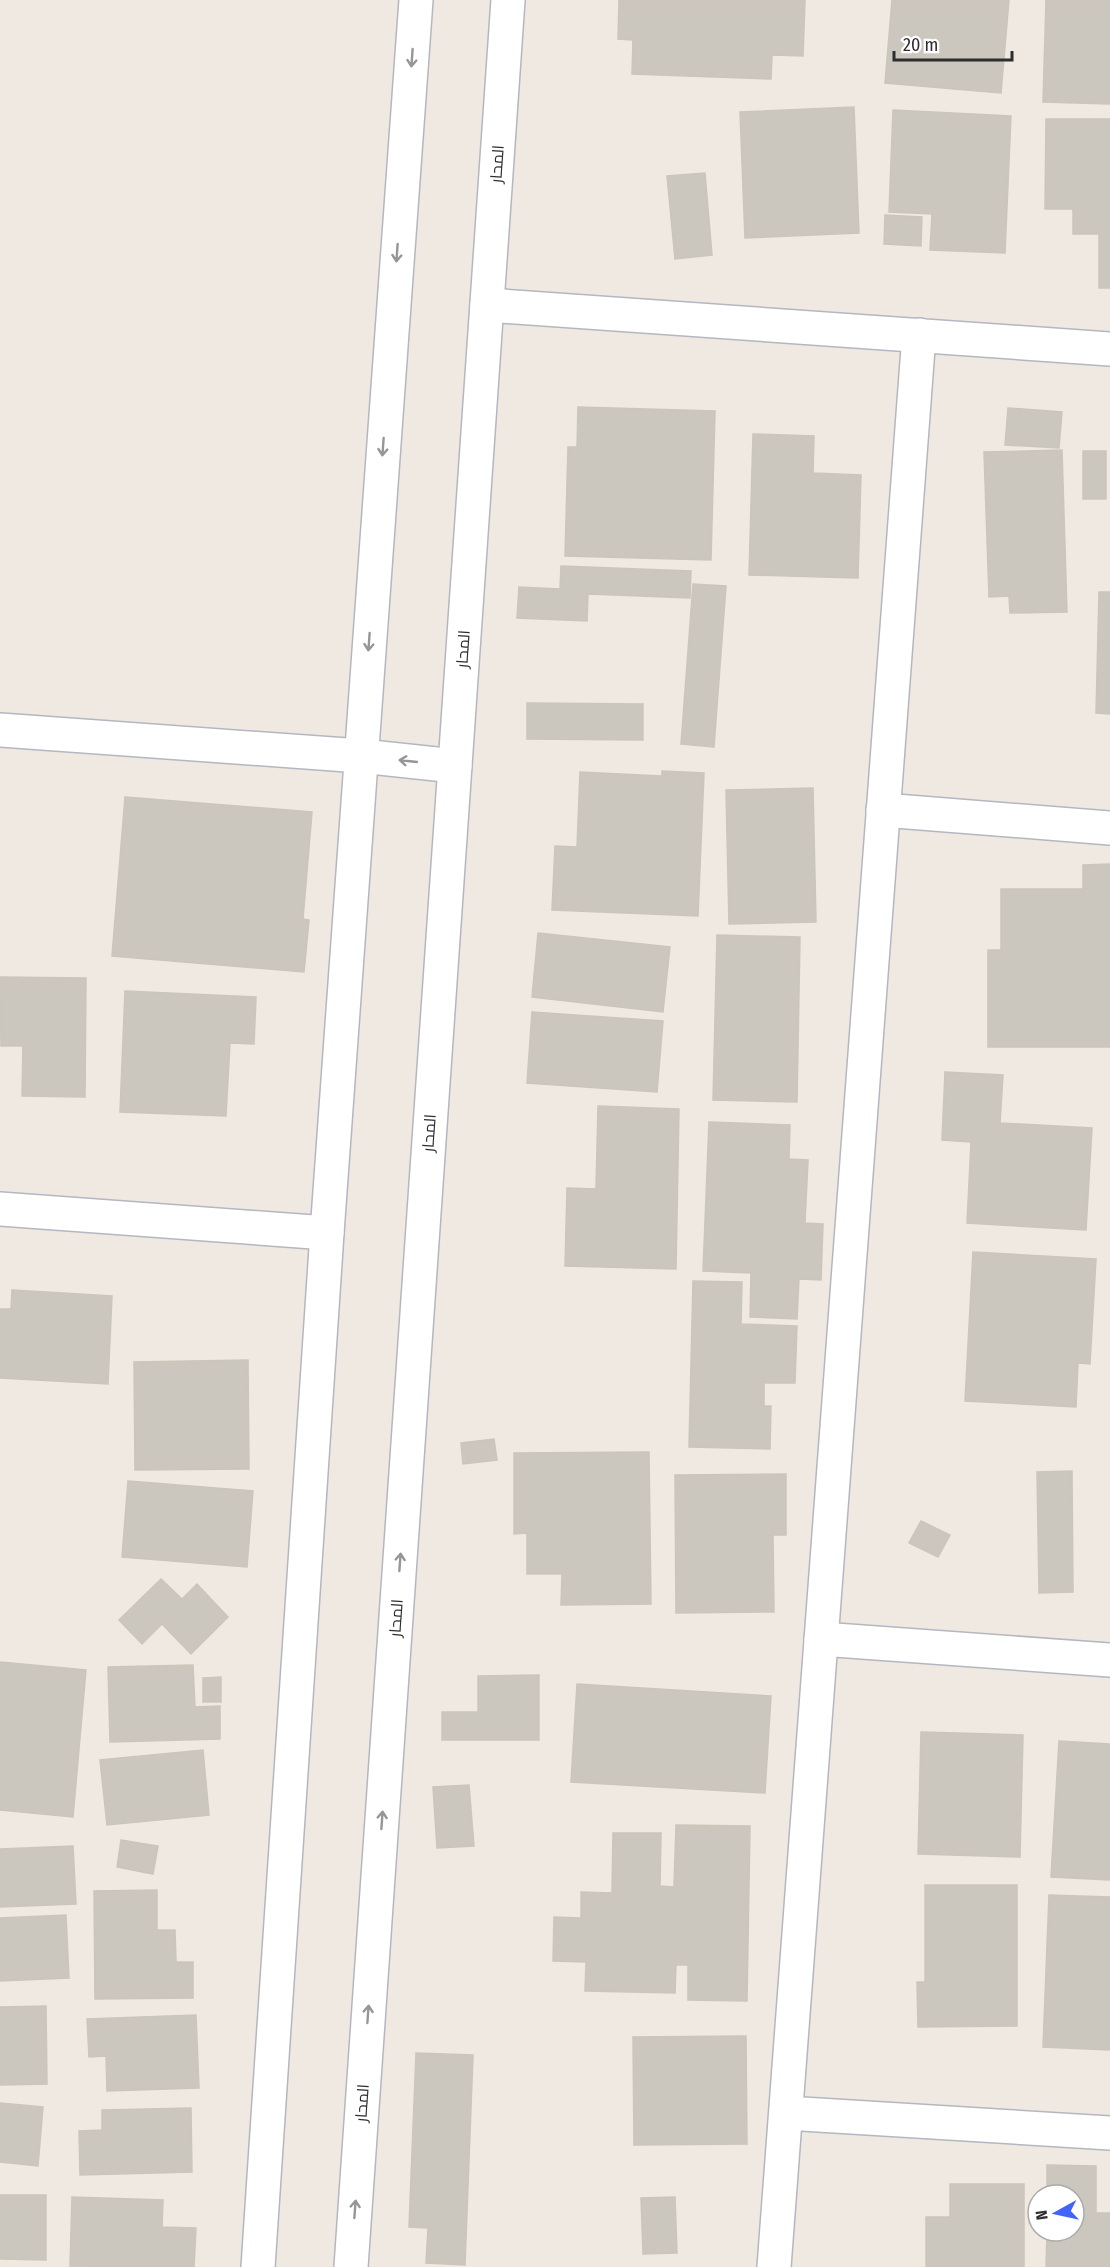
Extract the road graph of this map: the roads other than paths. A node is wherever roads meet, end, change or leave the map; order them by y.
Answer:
1 (416, 0) edge
2 (508, 0) edge
3 (487, 305) junction
4 (919, 335) junction
5 (1110, 349) edge
6 (0, 730) edge
7 (361, 756) junction
8 (455, 766) junction
9 (883, 810) junction
10 (1110, 828) edge
11 (0, 1209) edge
12 (327, 1233) junction
13 (821, 1639) junction
14 (1110, 1660) edge
15 (786, 2113) junction
16 (1110, 2133) edge
17 (258, 2267) edge
18 (351, 2267) edge
19 (774, 2267) edge

1 -> 7 street
2 - 3 street, المحار
3 - 4 street
3 - 8 street, المحار
4 - 5 street
4 - 9 street
6 - 7 street
8 -> 7 street
7 - 12 street
18 -> 8 street, المحار
9 - 10 street
9 - 13 street
11 - 12 street
12 - 17 street
13 - 14 street
13 - 15 street
15 - 16 street
15 - 19 street

